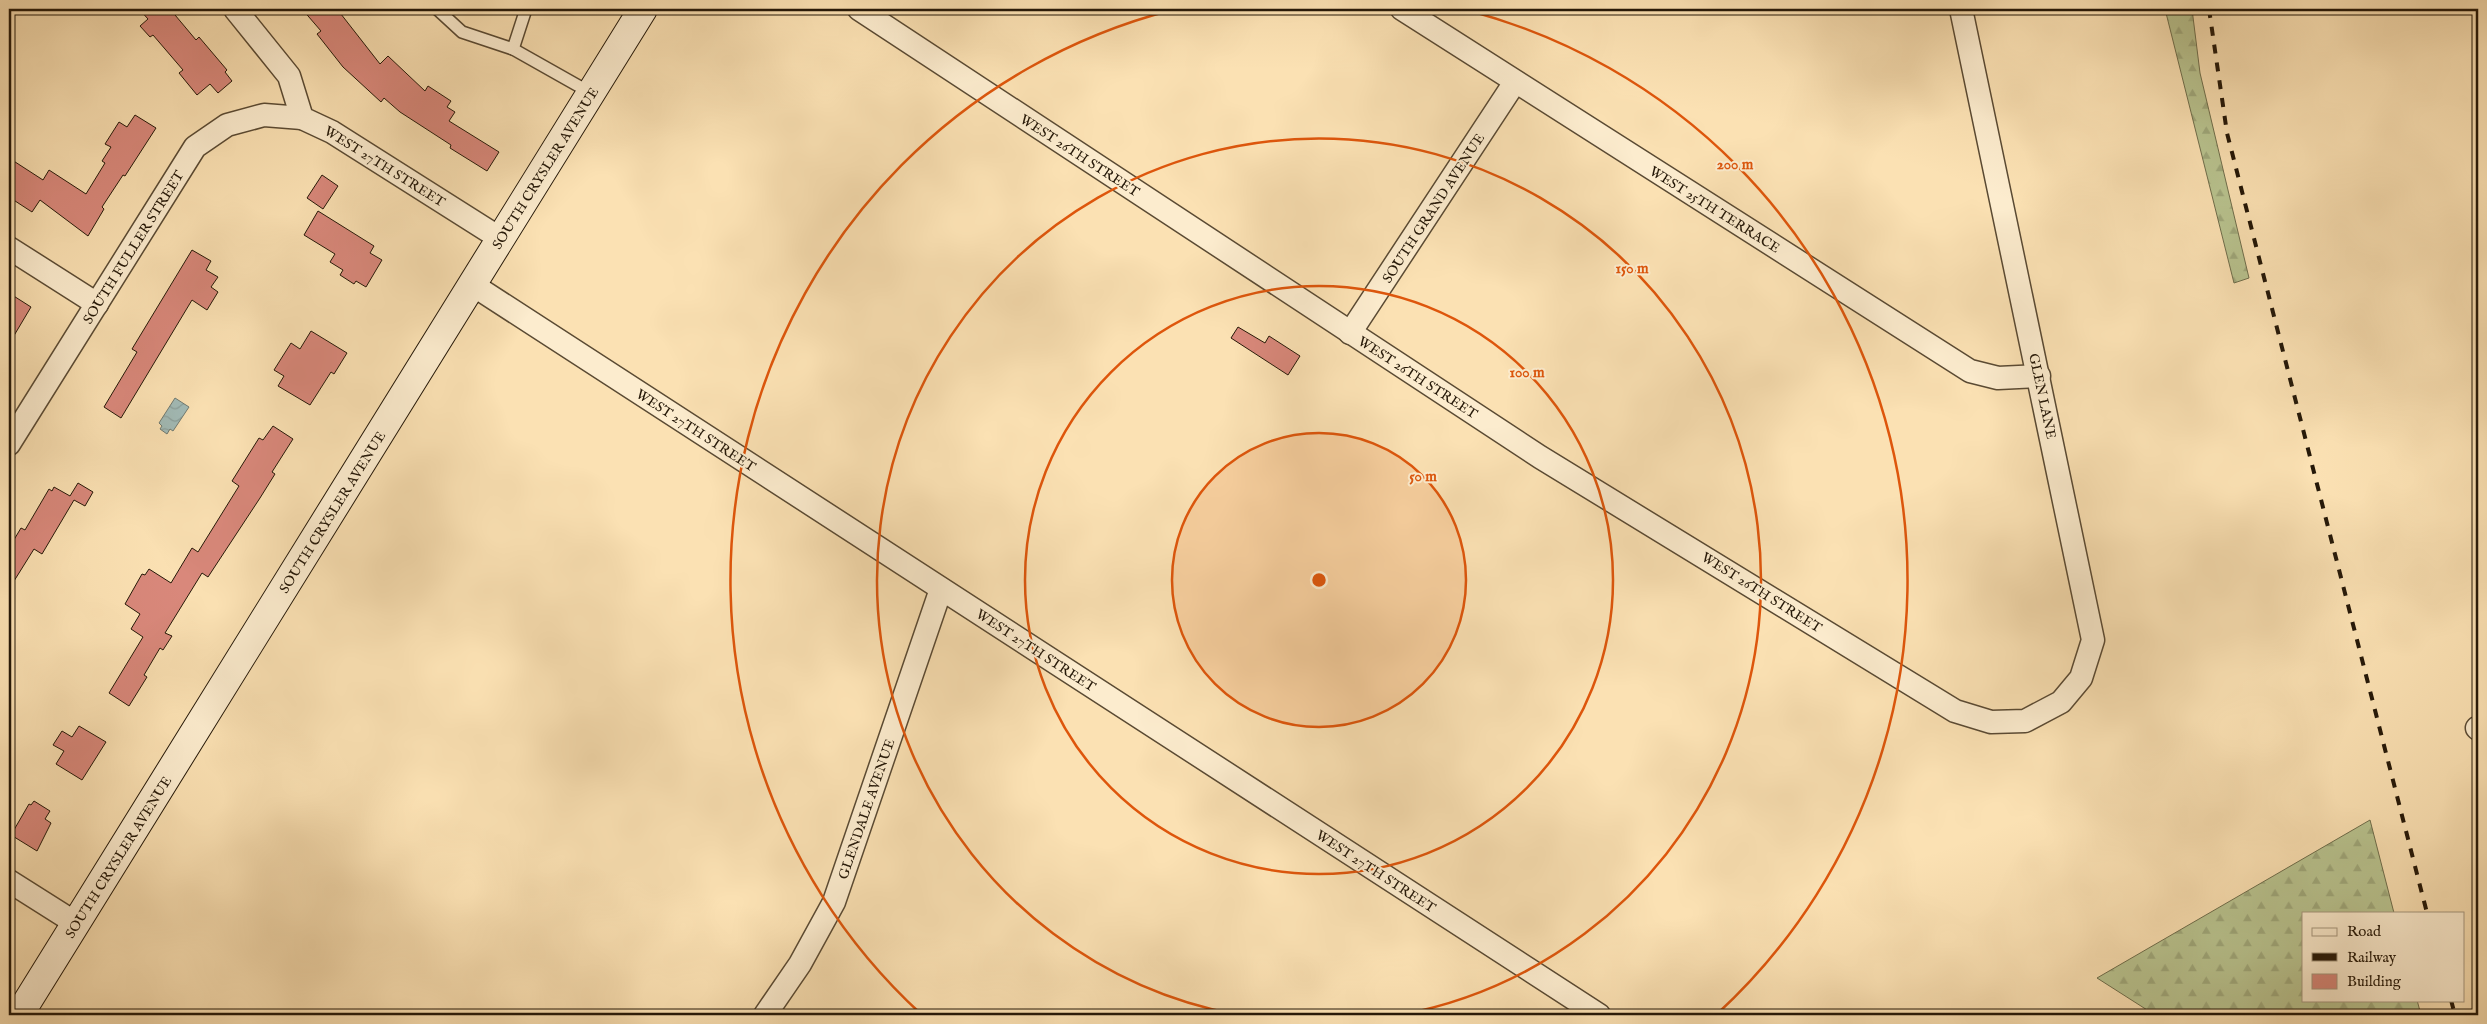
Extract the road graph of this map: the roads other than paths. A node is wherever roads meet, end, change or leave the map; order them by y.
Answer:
1 (234, 9) edge
2 (436, 9) edge
3 (526, 9) edge
4 (643, 9) edge
5 (859, 9) edge
6 (1402, 9) edge
7 (1961, 9) edge
8 (513, 49) junction
9 (1515, 82) junction
10 (591, 93) junction
11 (302, 118) junction
12 (501, 239) junction
13 (9, 248) edge
14 (473, 285) junction
15 (97, 304) junction
16 (1350, 333) junction
17 (2039, 376) junction
18 (9, 444) edge
19 (941, 589) junction
20 (1991, 722) joint
21 (9, 881) edge
22 (77, 924) junction
23 (19, 1015) edge
24 (765, 1015) edge
25 (1599, 1015) edge

1 - 11 street
2 - 8 lane
3 - 8 lane
4 - 10 main road, SOUTH CRYSLER AVENUE
5 - 16 street, WEST 26TH STREET
6 - 9 street, WEST 25TH TERRACE
7 - 17 street, GLEN LANE
8 - 10 lane
9 - 16 street, SOUTH GRAND AVENUE
9 - 17 street, WEST 25TH TERRACE
10 - 12 main road, SOUTH CRYSLER AVENUE
11 - 12 street, WEST 27TH STREET
11 - 15 street, SOUTH FULLER STREET
12 - 14 main road, SOUTH CRYSLER AVENUE
13 - 15 street
14 - 19 street, WEST 27TH STREET
14 - 22 main road, SOUTH CRYSLER AVENUE
15 - 18 street, SOUTH FULLER STREET
16 - 20 street, WEST 26TH STREET
17 - 20 street, GLEN LANE
19 - 24 street, GLENDALE AVENUE
19 - 25 street, WEST 27TH STREET
21 - 22 street
22 - 23 main road, SOUTH CRYSLER AVENUE

